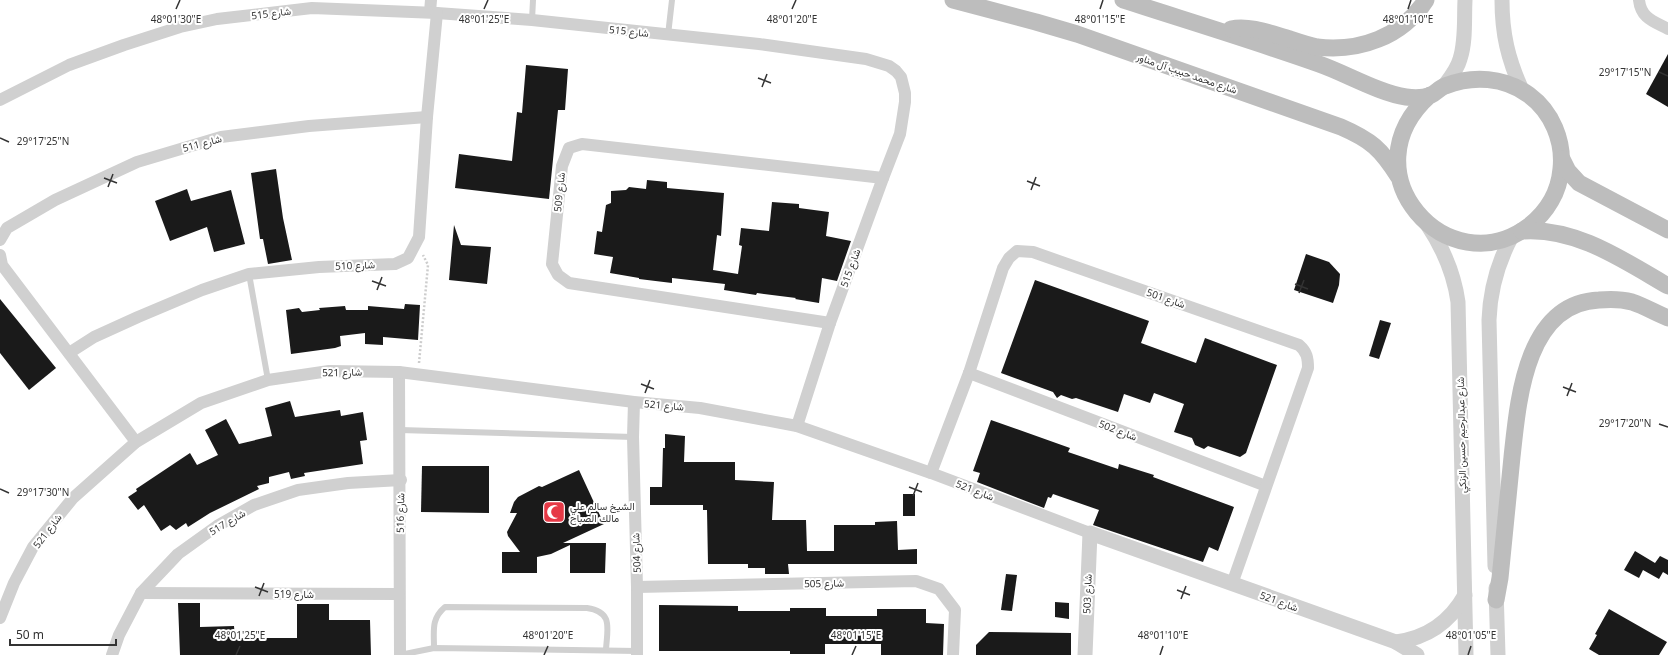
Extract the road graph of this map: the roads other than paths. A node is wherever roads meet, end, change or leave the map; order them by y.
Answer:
1 (431, 0) edge
2 (533, 0) edge
3 (672, 0) edge
4 (953, 0) edge
5 (1123, 0) edge
6 (1426, 0) edge
7 (1465, 0) edge
8 (1502, 0) edge
9 (1639, 0) edge
10 (434, 13) junction
11 (532, 20) junction
12 (1668, 29) edge
13 (1220, 32) junction
14 (668, 35) junction
15 (1522, 90) junction
16 (1437, 91) junction
17 (0, 100) edge
18 (427, 117) junction
19 (1562, 159) junction
20 (882, 178) junction
21 (1400, 180) junction
22 (1427, 223) junction
23 (1668, 230) edge
24 (1517, 234) junction
25 (0, 240) edge
26 (0, 255) edge
27 (249, 274) junction
28 (1668, 286) edge
29 (1668, 318) edge
30 (830, 323) junction
31 (69, 352) junction
32 (399, 372) junction
33 (970, 373) junction
34 (268, 380) junction
35 (634, 402) junction
36 (797, 426) junction
37 (400, 430) junction
38 (633, 437) junction
39 (136, 442) junction
40 (931, 473) junction
41 (400, 480) junction
42 (1266, 486) junction
43 (1090, 532) junction
44 (1232, 584) junction
45 (637, 587) junction
46 (141, 593) junction
47 (399, 594) junction
48 (1465, 595) junction
49 (1496, 600) junction
50 (0, 618) edge
51 (1396, 642) junction
52 (434, 648) junction
53 (606, 650) junction
54 (637, 653) edge
55 (1500, 654) edge
56 (112, 655) edge
57 (400, 655) edge
58 (953, 655) edge
59 (1085, 655) edge
60 (1417, 655) edge
61 (1466, 655) edge

1 - 10 street, شارع 510
2 - 11 lane
3 - 14 lane
4 - 21 main road, شارع محمد حبيب آل مناور
5 - 13 main road
6 - 13 main road
7 - 16 street
8 - 15 street
9 - 12 street
10 - 11 street, شارع 515
10 - 17 street, شارع 515
10 - 18 street, شارع 510
11 - 14 street, شارع 515
13 - 16 main road
14 - 20 street, شارع 515
15 - 16 main road
15 - 19 main road
16 - 21 main road
18 - 25 street, شارع 511
18 - 27 street, شارع 510
19 - 23 main road
19 - 24 main road
20 - 30 street, شارع 515
20 - 30 street, شارع 509
21 - 22 main road
22 - 24 main road
22 - 48 street, شارع عبدالرحيم حسين الزنكي
24 - 28 main road
24 - 49 street
26 - 31 street
27 - 31 street, شارع 510
27 - 34 lane
29 - 49 main road
30 - 36 street, شارع 515
31 - 39 street
32 - 34 street, شارع 521
32 - 35 street, شارع 521
32 - 37 street, شارع 516
33 - 40 street, شارع 501
33 - 42 street, شارع 502
33 - 42 street, شارع 501
34 - 39 street, شارع 521
35 - 36 street, شارع 521
35 - 38 street, شارع 504
36 - 40 street, شارع 521
37 - 38 lane
37 - 41 street, شارع 516
38 - 45 street, شارع 504
39 - 50 street, شارع 521
40 - 43 street, شارع 521
41 - 46 street, شارع 517
41 - 47 street, شارع 516
42 - 44 street, شارع 501
43 - 44 street, شارع 521
43 - 59 street, شارع 503
44 - 51 street, شارع 521
45 - 54 street, شارع 504
45 - 58 street, شارع 505
46 - 47 street, شارع 519
46 - 56 street, شارع 517
47 - 57 street, شارع 516
48 - 51 street
48 - 61 street, شارع عبدالرحيم حسين الزنكي
49 - 55 street
51 - 60 street, شارع 521
52 - 53 lane
52 - 53 lane
52 - 57 lane
53 - 54 lane

